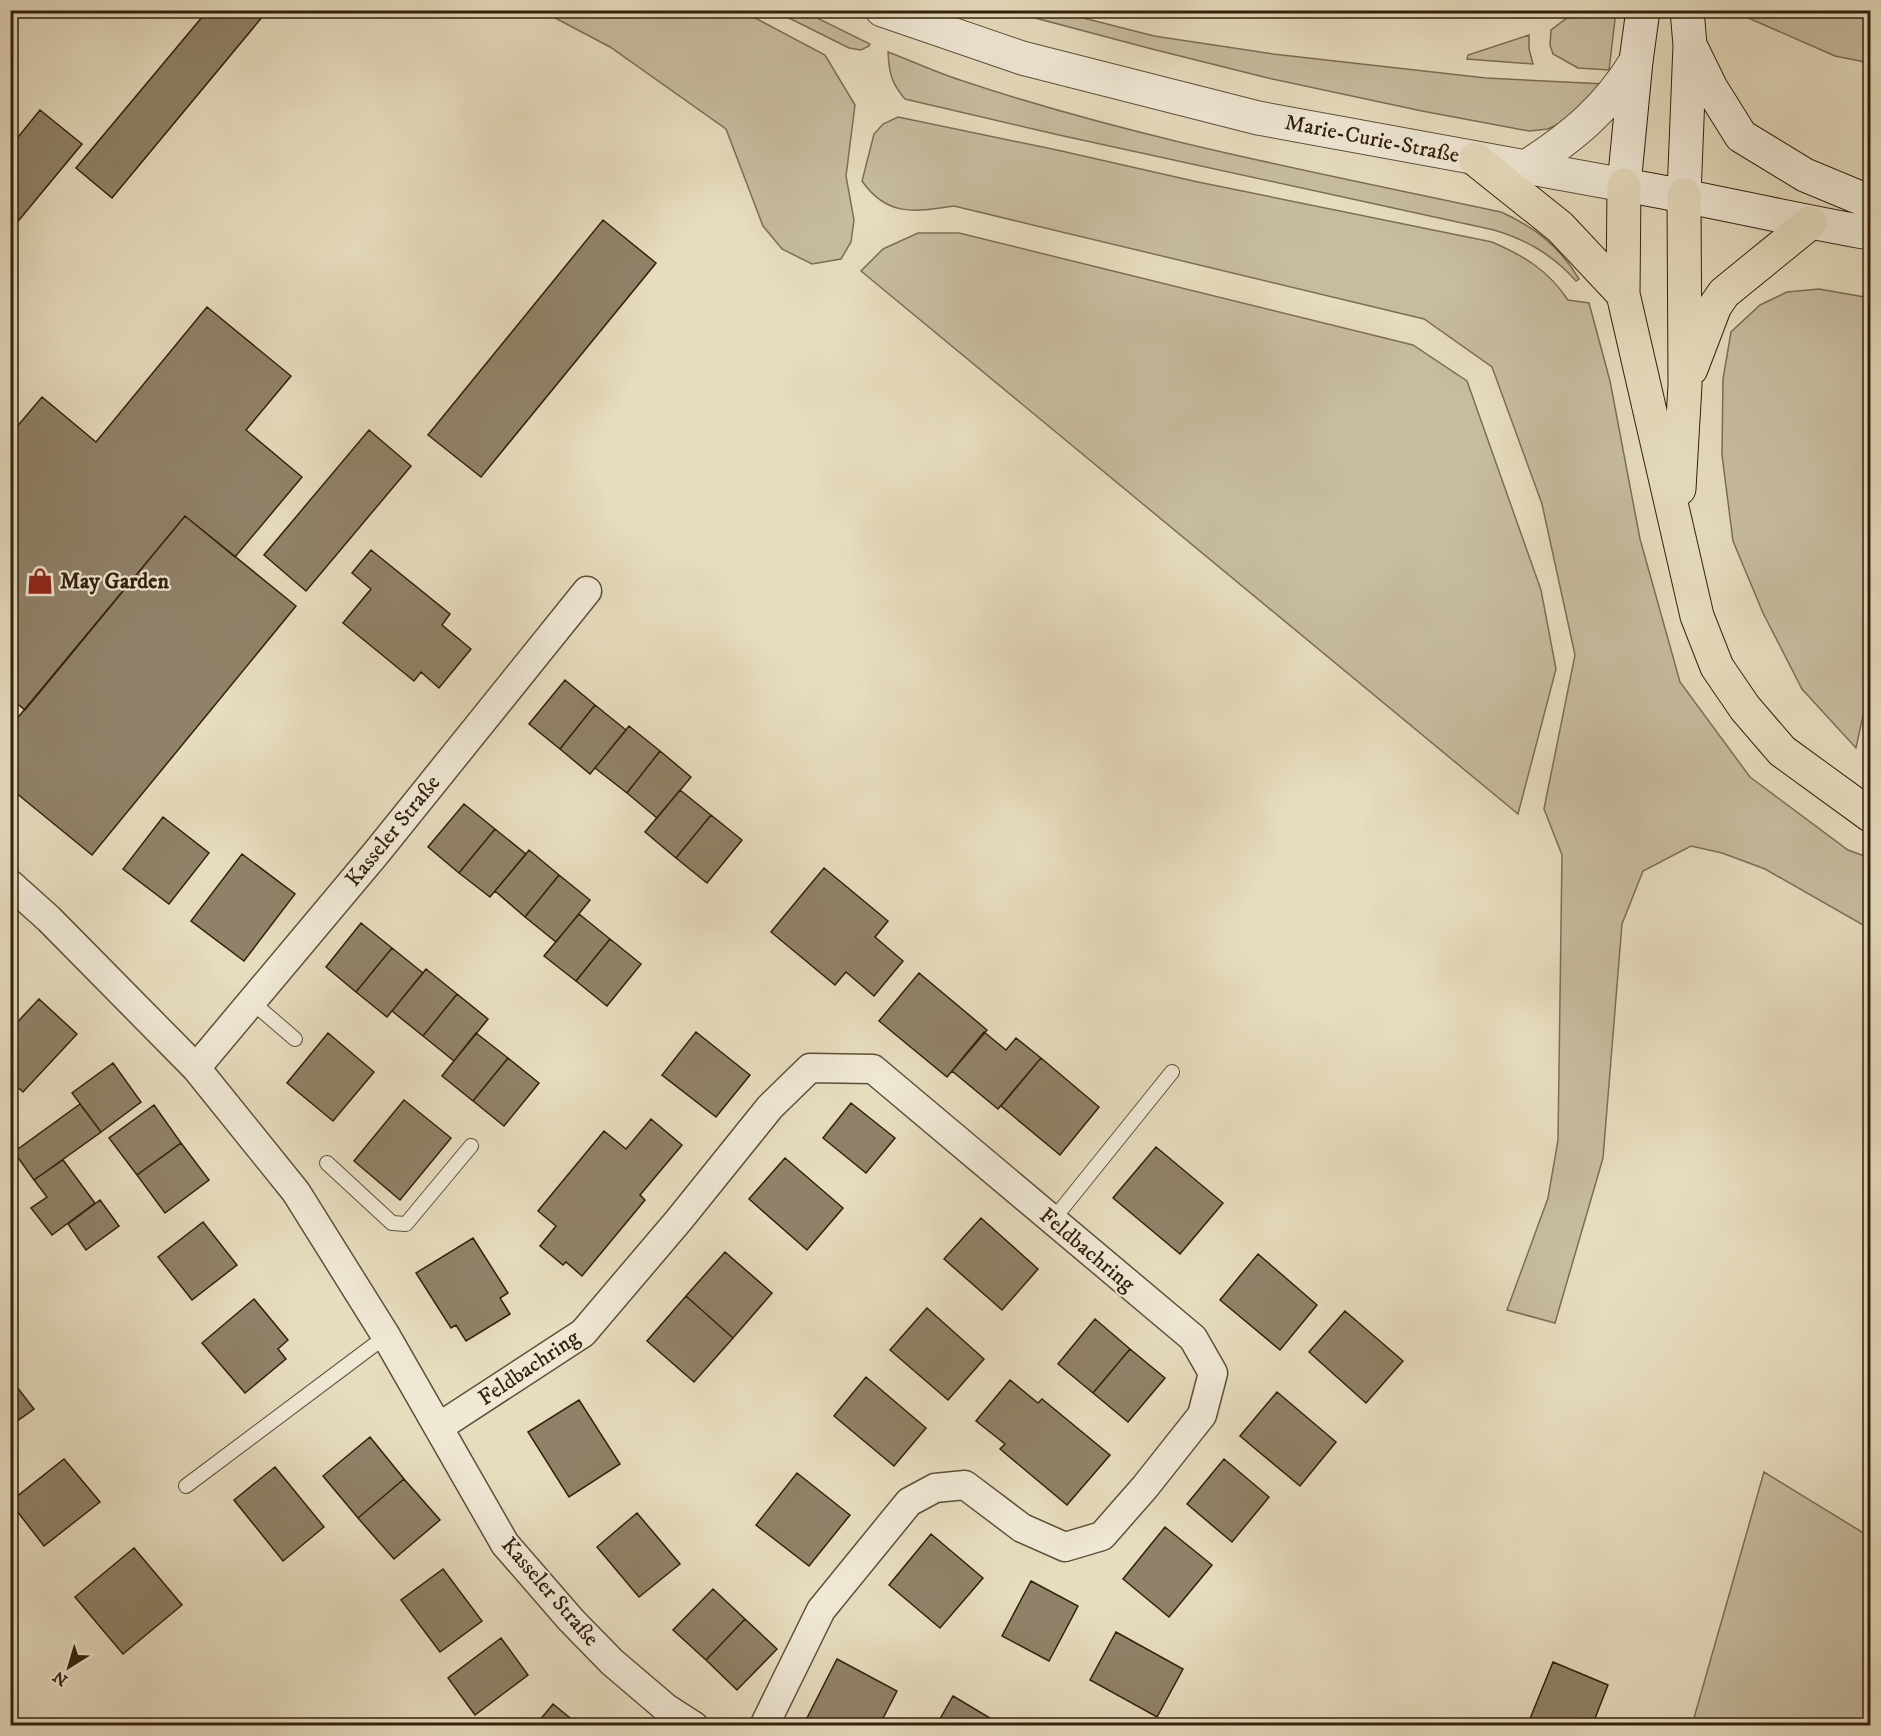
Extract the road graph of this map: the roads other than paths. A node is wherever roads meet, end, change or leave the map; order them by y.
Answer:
1 (882, 10) edge
2 (1643, 10) edge
3 (1687, 10) edge
4 (1689, 45) junction
5 (1636, 61) junction
6 (1475, 159) junction
7 (1526, 167) junction
8 (1624, 185) junction
9 (1684, 195) junction
10 (1870, 202) edge
11 (1810, 223) junction
12 (1870, 233) edge
13 (1623, 294) junction
14 (1685, 385) junction
15 (1676, 526) junction
16 (587, 591) dead end
17 (1870, 815) edge
18 (10, 884) edge
19 (252, 1002) junction
20 (295, 1039) dead end
21 (196, 1068) junction
22 (1172, 1072) dead end
23 (471, 1146) dead end
24 (327, 1163) dead end
25 (1052, 1221) junction
26 (386, 1336) junction
27 (439, 1427) junction
28 (186, 1486) dead end
29 (694, 1725) edge
30 (764, 1725) edge

1 - 6 street, Marie-Curie-Straße
2 - 5 street
3 - 4 street
4 - 9 street
4 - 10 street
5 - 7 street
5 - 8 street
6 - 7 street, Marie-Curie-Straße
6 - 13 highway
7 - 8 street, Marie-Curie-Straße
8 - 9 street, Marie-Curie-Straße
8 - 13 highway
9 - 11 street, Marie-Curie-Straße
9 - 14 highway
11 - 12 street, Marie-Curie-Straße
11 - 14 highway
13 - 15 highway
14 - 15 highway
15 - 17 highway
16 - 19 street, Kasseler Straße
18 - 21 street, Kasseler Straße
19 - 20 lane
19 - 21 street, Kasseler Straße
21 - 26 street, Kasseler Straße
22 - 25 lane
23 - 24 lane
25 - 27 street, Feldbachring
25 - 30 street, Feldbachring
26 - 27 street, Kasseler Straße
26 - 28 lane
27 - 29 street, Kasseler Straße

